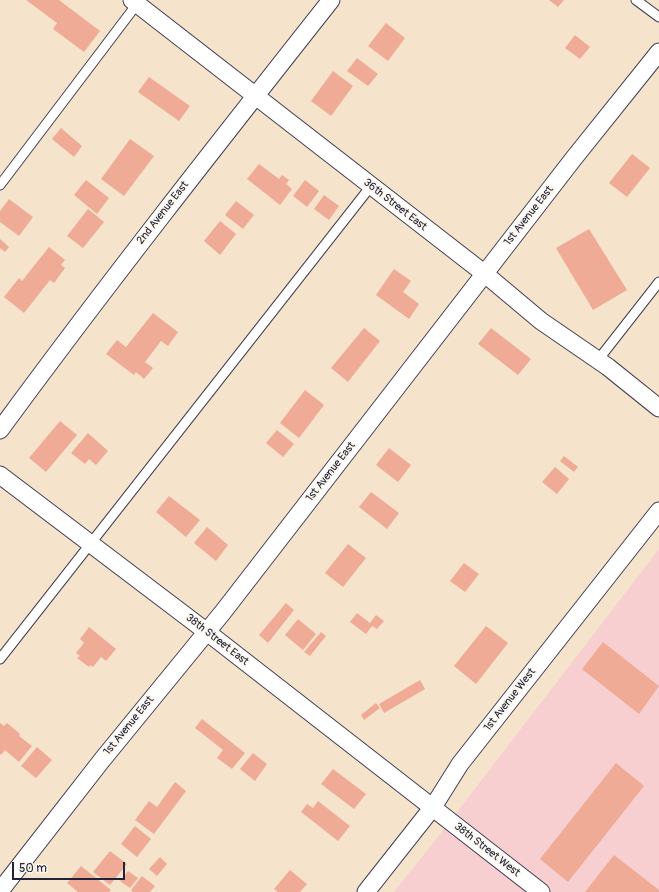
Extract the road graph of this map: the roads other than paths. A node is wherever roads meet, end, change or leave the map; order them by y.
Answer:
1 (331, 0) edge
2 (636, 0) edge
3 (134, 2) edge
4 (659, 17) edge
5 (659, 52) edge
6 (255, 96) junction
7 (0, 185) edge
8 (371, 186) junction
9 (484, 274) junction
10 (659, 282) edge
11 (598, 360) junction
12 (659, 408) edge
13 (0, 430) edge
14 (0, 475) edge
15 (659, 511) edge
16 (91, 543) junction
17 (207, 632) junction
18 (0, 659) edge
19 (433, 808) junction
20 (0, 891) edge
21 (366, 892) edge
22 (541, 892) edge

1 - 6 street, 2nd Avenue East
2 - 4 lane
3 - 6 street, 36th Street East
3 - 7 lane
5 - 9 street, 1st Avenue East
6 - 8 street, 36th Street East
6 - 13 street, 2nd Avenue East
8 - 9 street, 36th Street East
8 - 16 lane
9 - 11 street, 36th Street East
9 - 17 street, 1st Avenue East
10 - 11 lane
11 - 12 street, 36th Street East
14 - 16 street, 38th Street East
15 - 19 street, 1st Avenue West
16 - 17 street, 38th Street East
16 - 18 lane
17 - 19 street, 38th Street East
17 - 20 street, 1st Avenue East
19 - 21 street, 1st Avenue West
19 - 22 street, 38th Street West

